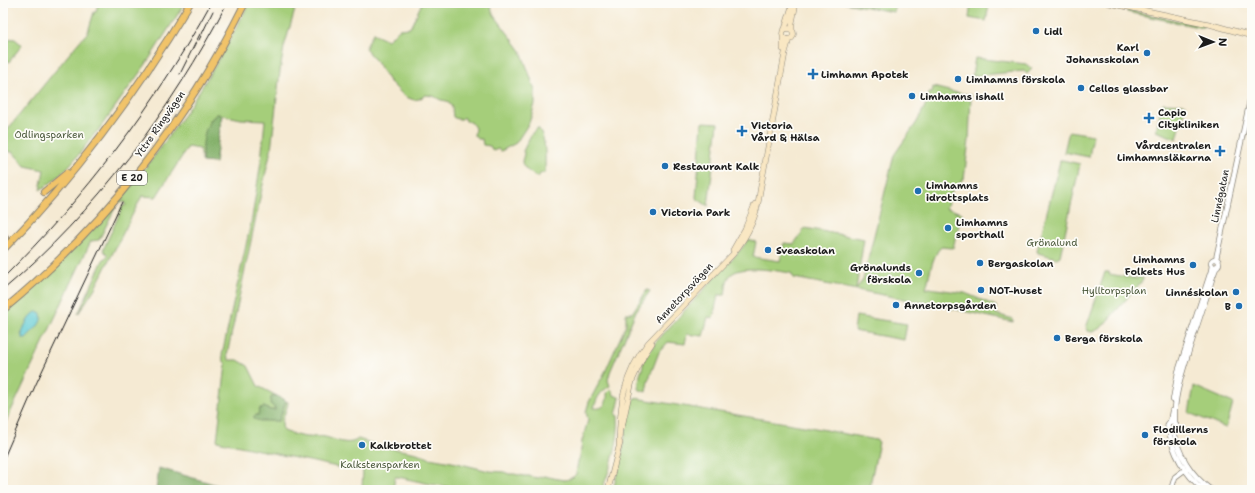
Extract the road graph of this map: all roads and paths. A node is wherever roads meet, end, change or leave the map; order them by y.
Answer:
1 (190, 3) edge
2 (245, 3) edge
3 (793, 3) edge
4 (796, 3) edge
5 (1109, 3) edge
6 (1113, 3) edge
7 (785, 29) junction
8 (792, 30) junction
9 (1252, 36) edge
10 (783, 37) junction
11 (789, 39) junction
12 (1252, 91) edge
13 (770, 139) junction
14 (81, 162) junction
15 (44, 192) dead end
16 (3, 250) edge
17 (1216, 258) junction
18 (1212, 265) junction
19 (1217, 266) junction
20 (3, 310) edge
21 (1173, 422) junction
22 (1172, 429) junction
23 (1187, 469) junction
24 (608, 490) edge
25 (1171, 490) edge
26 (1204, 490) edge
27 (1211, 490) edge

1 - 14 highway
2 - 20 highway, Yttre Ringvägen / E 20
3 - 7 main road, Annetorpsvägen
4 - 8 main road, Annetorpsvägen
5 - 6 main road
6 - 9 main road
7 - 8 main road
7 - 10 main road, Annetorpsvägen
8 - 11 main road, Annetorpsvägen
10 - 11 main road
10 - 13 main road, Annetorpsvägen
11 - 13 main road, Annetorpsvägen
12 - 17 street, Linnégatan
13 - 24 main road, Annetorpsvägen
14 - 15 highway
14 - 16 highway
17 - 18 street
17 - 19 street
18 - 19 street
18 - 21 street
19 - 21 street
21 - 22 street
21 - 22 street
22 - 23 street
23 - 25 street
23 - 26 street
23 - 27 street

